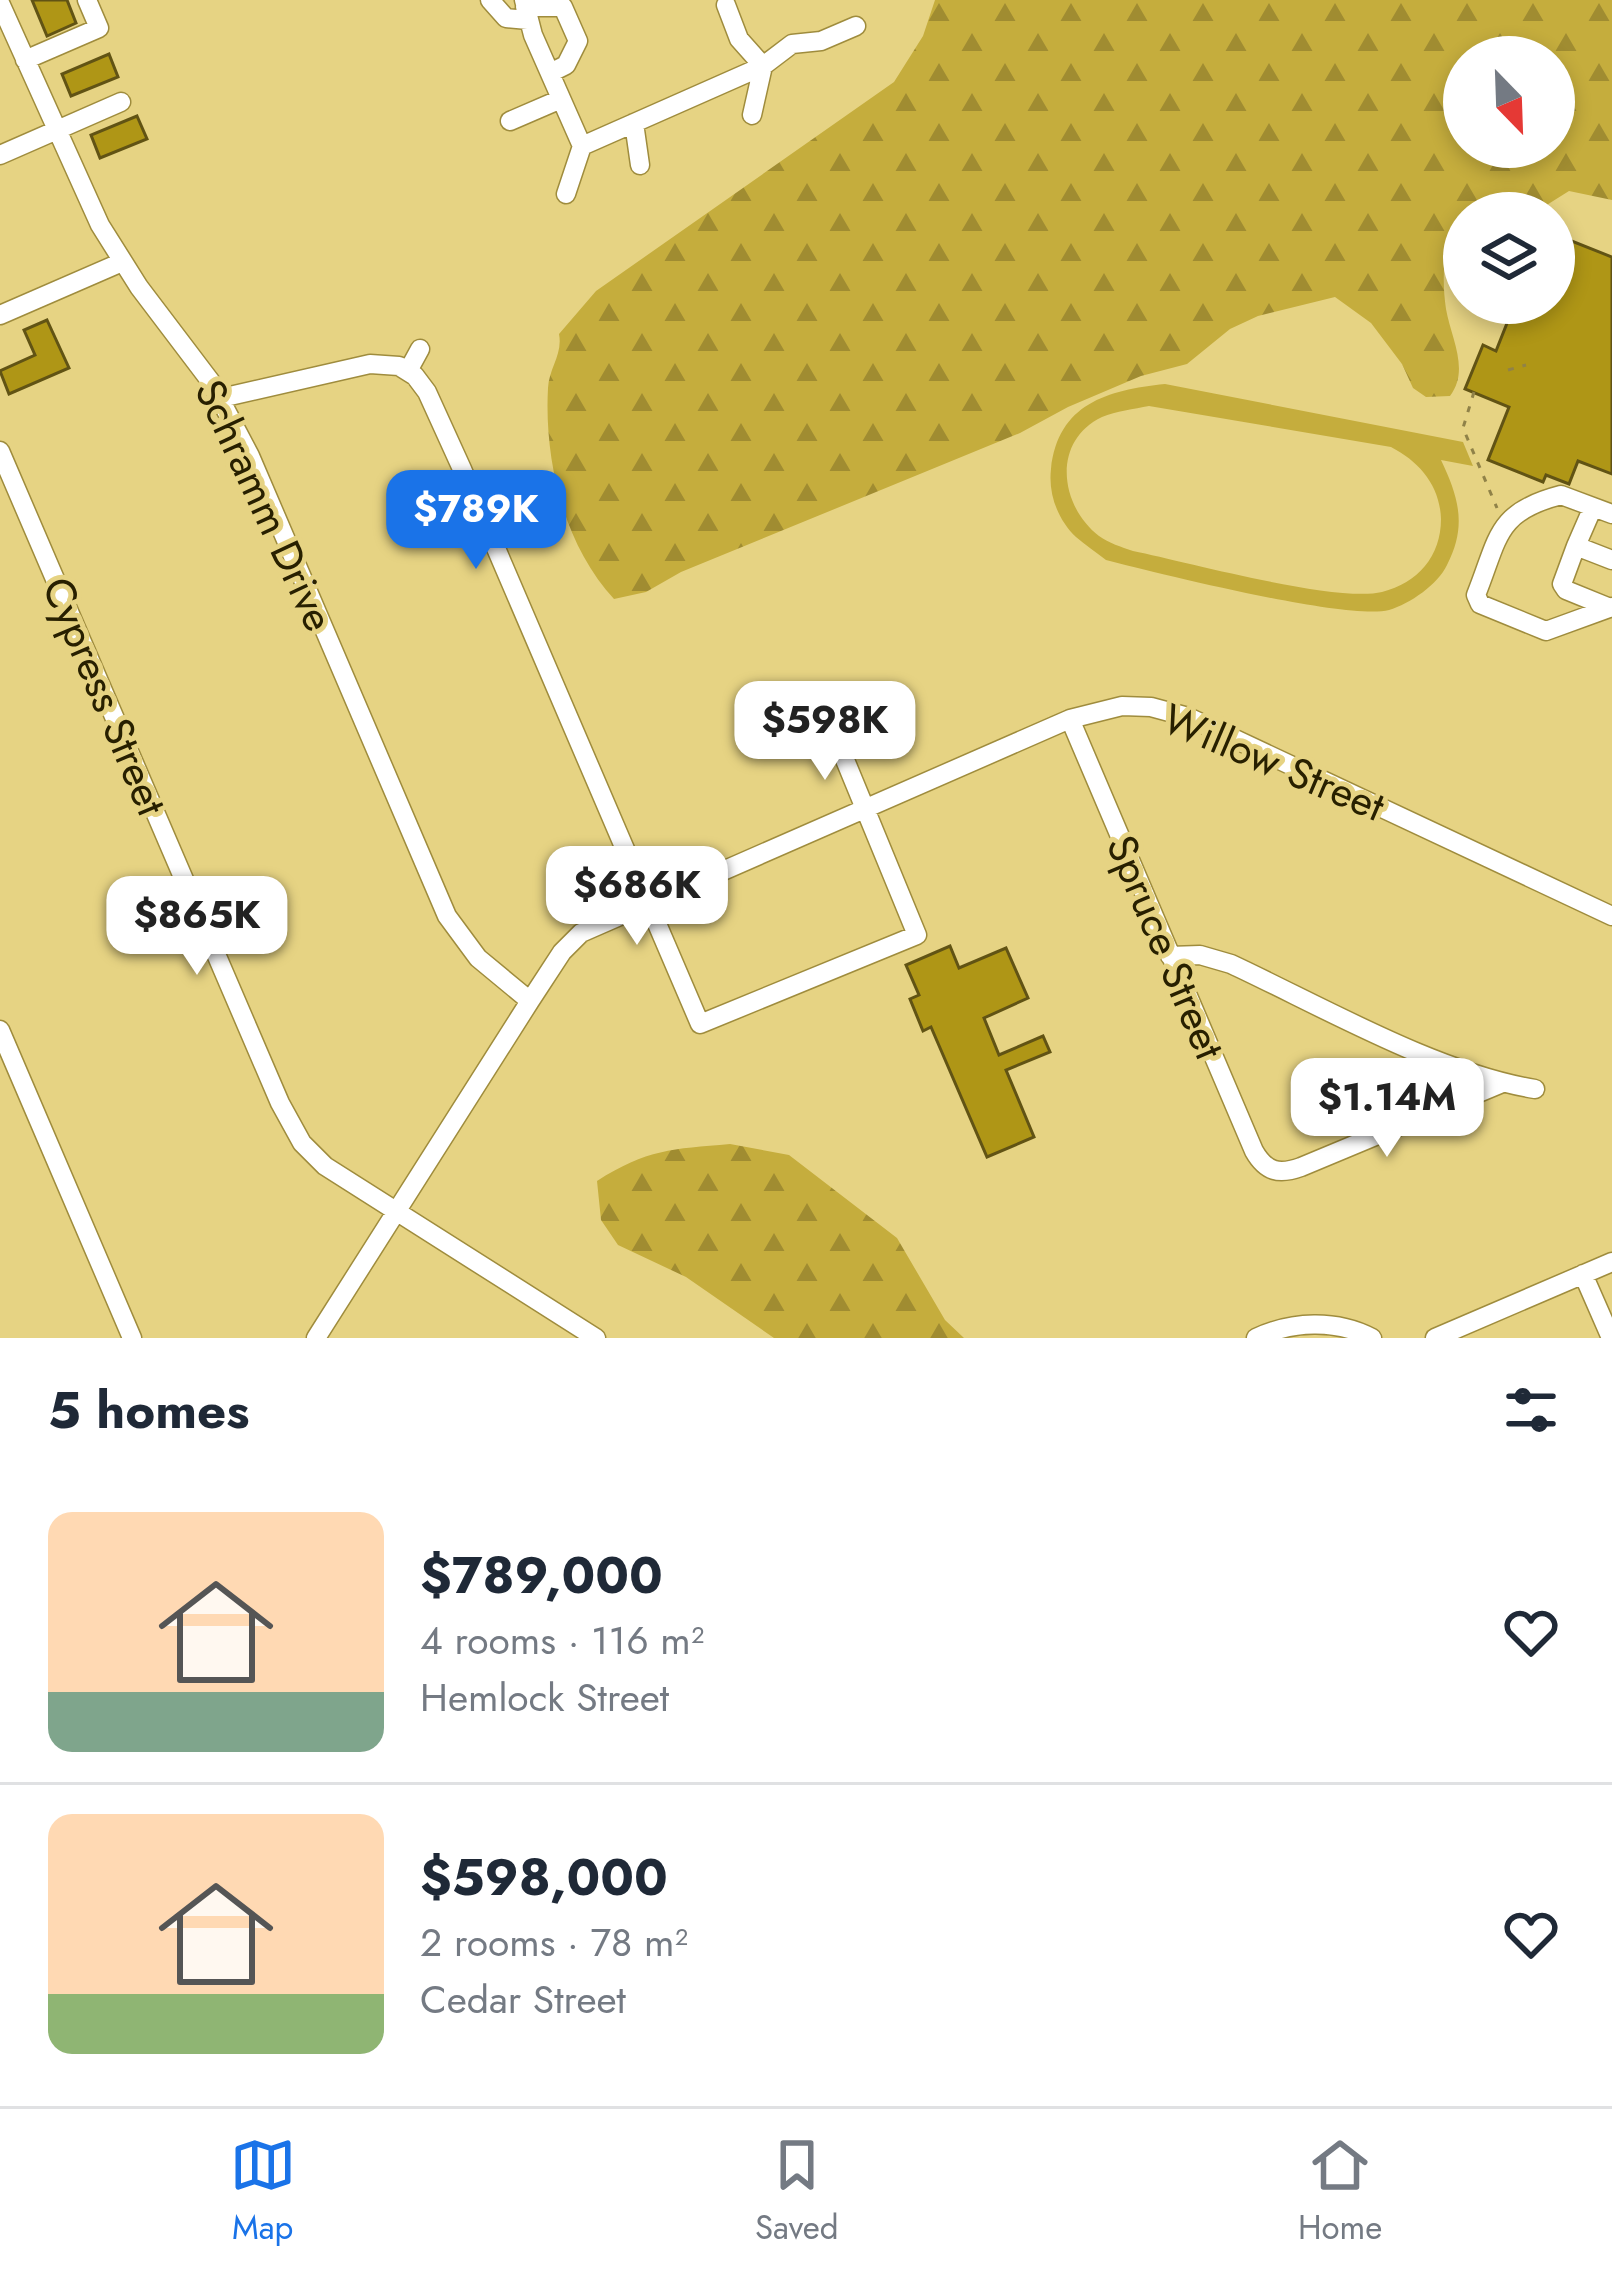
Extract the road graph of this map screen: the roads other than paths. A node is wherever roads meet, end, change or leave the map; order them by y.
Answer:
1 (88, 0) edge
2 (490, 0) edge
3 (0, 4) edge
4 (726, 4) dead end
5 (526, 9) edge
6 (856, 26) dead end
7 (5, 30) edge
8 (25, 60) junction
9 (763, 66) junction
10 (550, 73) junction
11 (561, 99) junction
12 (121, 102) dead end
13 (752, 115) dead end
14 (510, 121) dead end
15 (634, 123) junction
16 (55, 131) junction
17 (582, 146) junction
18 (0, 155) edge
19 (640, 165) dead end
20 (566, 194) dead end
21 (122, 262) junction
22 (0, 315) edge
23 (420, 350) dead end
24 (408, 371) junction
25 (220, 398) junction
26 (0, 451) edge
27 (1602, 510) edge
28 (1576, 546) junction
29 (1612, 560) edge
30 (1611, 607) edge
31 (1070, 719) junction
32 (836, 738) dead end
33 (864, 806) junction
34 (646, 901) junction
35 (1612, 916) edge
36 (1170, 956) junction
37 (530, 1001) junction
38 (0, 1030) edge
39 (1500, 1084) junction
40 (1535, 1089) dead end
41 (397, 1210) junction
42 (1612, 1262) edge
43 (1583, 1274) junction
44 (132, 1338) edge
45 (316, 1338) edge
46 (596, 1338) edge
47 (1256, 1338) edge
48 (1372, 1338) edge
49 (1435, 1338) edge
50 (1611, 1338) edge

1 - 8 street
2 - 5 street
3 - 7 street, Schramm Drive
4 - 9 street
5 - 10 street
5 - 10 street
6 - 9 street
7 - 8 street, Schramm Drive
8 - 16 street, Schramm Drive
9 - 13 street
9 - 15 street
10 - 11 street
11 - 14 street
11 - 17 street
12 - 16 street
15 - 17 street
15 - 19 street
16 - 18 street
16 - 21 street, Schramm Drive
17 - 20 street
21 - 22 street
21 - 25 street, Schramm Drive
23 - 24 street
24 - 25 street
24 - 34 street
25 - 37 street, Schramm Drive
26 - 41 street, Cypress Street
27 - 28 street
27 - 30 street
28 - 29 street
28 - 30 street
31 - 33 street, Willow Street
31 - 35 street, Willow Street
31 - 36 street, Spruce Street
32 - 33 street
33 - 34 street, Willow Street
33 - 34 street
34 - 37 street, Willow Street
36 - 39 street
36 - 39 street, Spruce Street
37 - 41 street, Willow Street
38 - 44 street
39 - 40 street
41 - 45 street, Willow Street
41 - 46 street, Cypress Street
42 - 43 street
43 - 49 street
43 - 50 street
47 - 48 street

